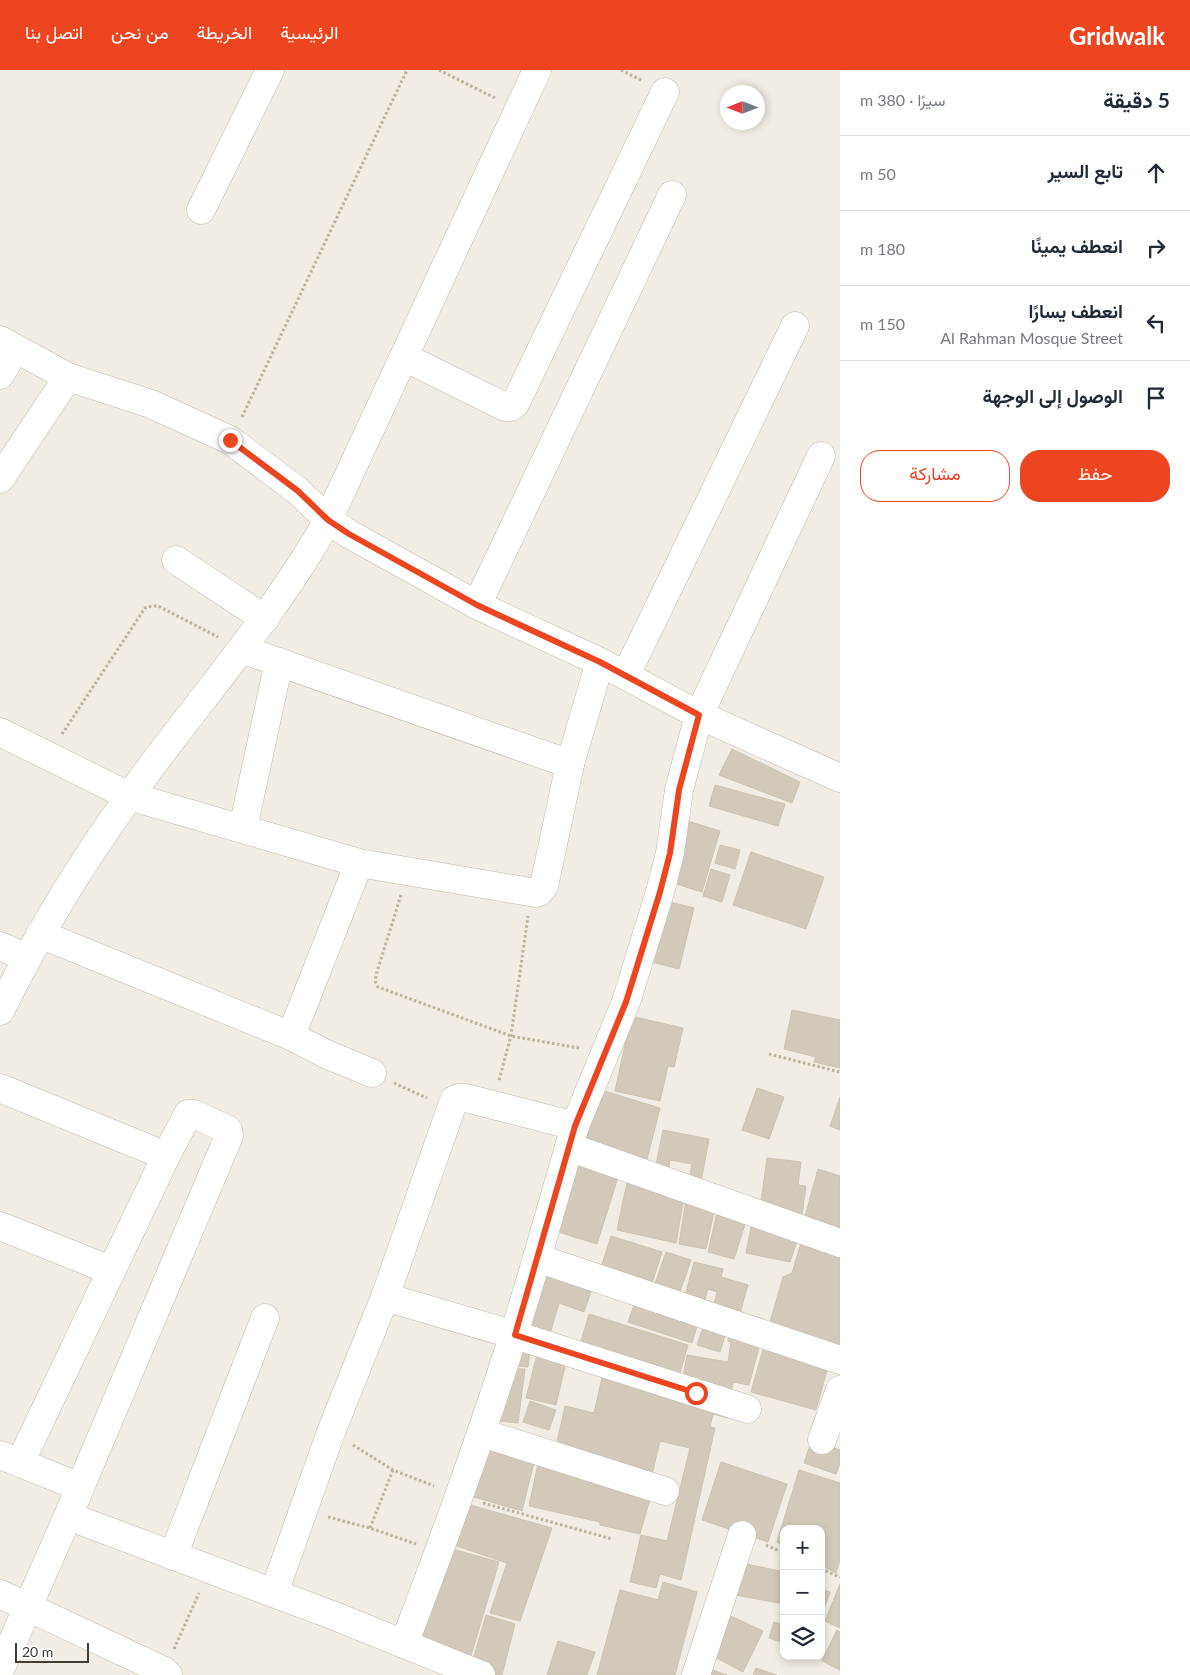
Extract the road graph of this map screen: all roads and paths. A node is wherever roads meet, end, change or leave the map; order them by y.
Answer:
1 (270, 70) edge
2 (406, 70) edge
3 (439, 70) edge
4 (537, 70) edge
5 (665, 92) dead end
6 (518, 110) junction
7 (672, 194) dead end
8 (200, 210) dead end
9 (795, 326) dead end
10 (8, 344) edge
11 (404, 357) junction
12 (0, 374) edge
13 (68, 377) junction
14 (230, 440) junction
15 (822, 456) dead end
16 (0, 479) edge
17 (328, 520) junction
18 (176, 560) dead end
19 (477, 605) junction
20 (265, 619) junction
21 (241, 649) junction
22 (279, 662) junction
23 (600, 662) junction
24 (626, 674) junction
25 (699, 715) junction
26 (0, 732) edge
27 (48, 756) junction
28 (570, 764) junction
29 (840, 778) edge
30 (129, 796) junction
31 (243, 828) junction
32 (359, 863) junction
33 (408, 872) junction
34 (532, 893) junction
35 (0, 946) edge
36 (33, 946) junction
37 (0, 1011) edge
38 (291, 1036) junction
39 (511, 1036) junction
40 (606, 1052) junction
41 (769, 1054) dead end
42 (840, 1072) edge
43 (372, 1073) joint
44 (0, 1088) edge
45 (493, 1104) junction
46 (451, 1108) junction
47 (572, 1137) junction
48 (166, 1156) junction
49 (0, 1226) edge
50 (840, 1243) edge
51 (537, 1258) junction
52 (110, 1270) junction
53 (385, 1297) junction
54 (265, 1318) dead end
55 (515, 1335) junction
56 (840, 1360) edge
57 (840, 1390) edge
58 (747, 1409) dead end
59 (331, 1432) junction
60 (482, 1434) junction
61 (822, 1440) dead end
62 (10, 1459) edge
63 (394, 1470) junction
64 (80, 1487) junction
65 (665, 1491) dead end
66 (460, 1497) junction
67 (304, 1510) junction
68 (68, 1516) junction
69 (370, 1528) junction
70 (742, 1535) dead end
71 (612, 1539) dead end
72 (439, 1552) junction
73 (173, 1556) junction
74 (207, 1569) junction
75 (823, 1570) edge
76 (840, 1577) edge
77 (0, 1594) edge
78 (274, 1594) junction
79 (27, 1607) junction
80 (404, 1644) junction
81 (0, 1670) edge
82 (166, 1673) edge
83 (481, 1675) edge
84 (696, 1675) edge

1 - 8 street
2 - 14 path
3 - 6 path
4 - 6 street
5 - 11 street
6 - 11 street
7 - 19 street
9 - 24 street
10 - 12 street
10 - 13 street
11 - 17 street
13 - 14 street
13 - 16 street
14 - 17 street
15 - 25 street
17 - 19 street
17 - 20 street
18 - 20 street
19 - 23 street
20 - 21 street
21 - 22 street
21 - 27 path
21 - 30 street
22 - 28 street
22 - 31 street
23 - 24 street
23 - 28 street
24 - 25 street
25 - 29 street
25 - 40 street
26 - 27 street
27 - 30 street
28 - 34 street
30 - 31 street
30 - 36 street
31 - 32 street
32 - 33 street
32 - 38 street
33 - 34 street
33 - 39 path
34 - 39 path
35 - 36 street
36 - 37 street
36 - 38 street
38 - 43 street
39 - 40 path
39 - 45 path
40 - 47 street
41 - 42 path
43 - 46 path
44 - 48 street
45 - 46 street
45 - 47 street
46 - 53 street
47 - 50 street
47 - 51 street
48 - 52 street
48 - 64 street
49 - 52 street
51 - 55 street
51 - 56 street
52 - 62 street
53 - 55 street
53 - 59 street
54 - 73 street
55 - 58 street
55 - 60 street
57 - 61 street
59 - 63 path
59 - 67 street
60 - 65 street
60 - 66 street
62 - 64 street
63 - 66 path
63 - 69 path
64 - 68 street
66 - 71 path
66 - 72 street
67 - 69 path
67 - 78 street
68 - 73 street
68 - 79 street
69 - 72 path
70 - 84 street
72 - 80 street
73 - 74 street
74 - 78 street
74 - 82 path
75 - 76 path
77 - 79 street
78 - 80 street
79 - 81 street
79 - 82 street
80 - 83 street

